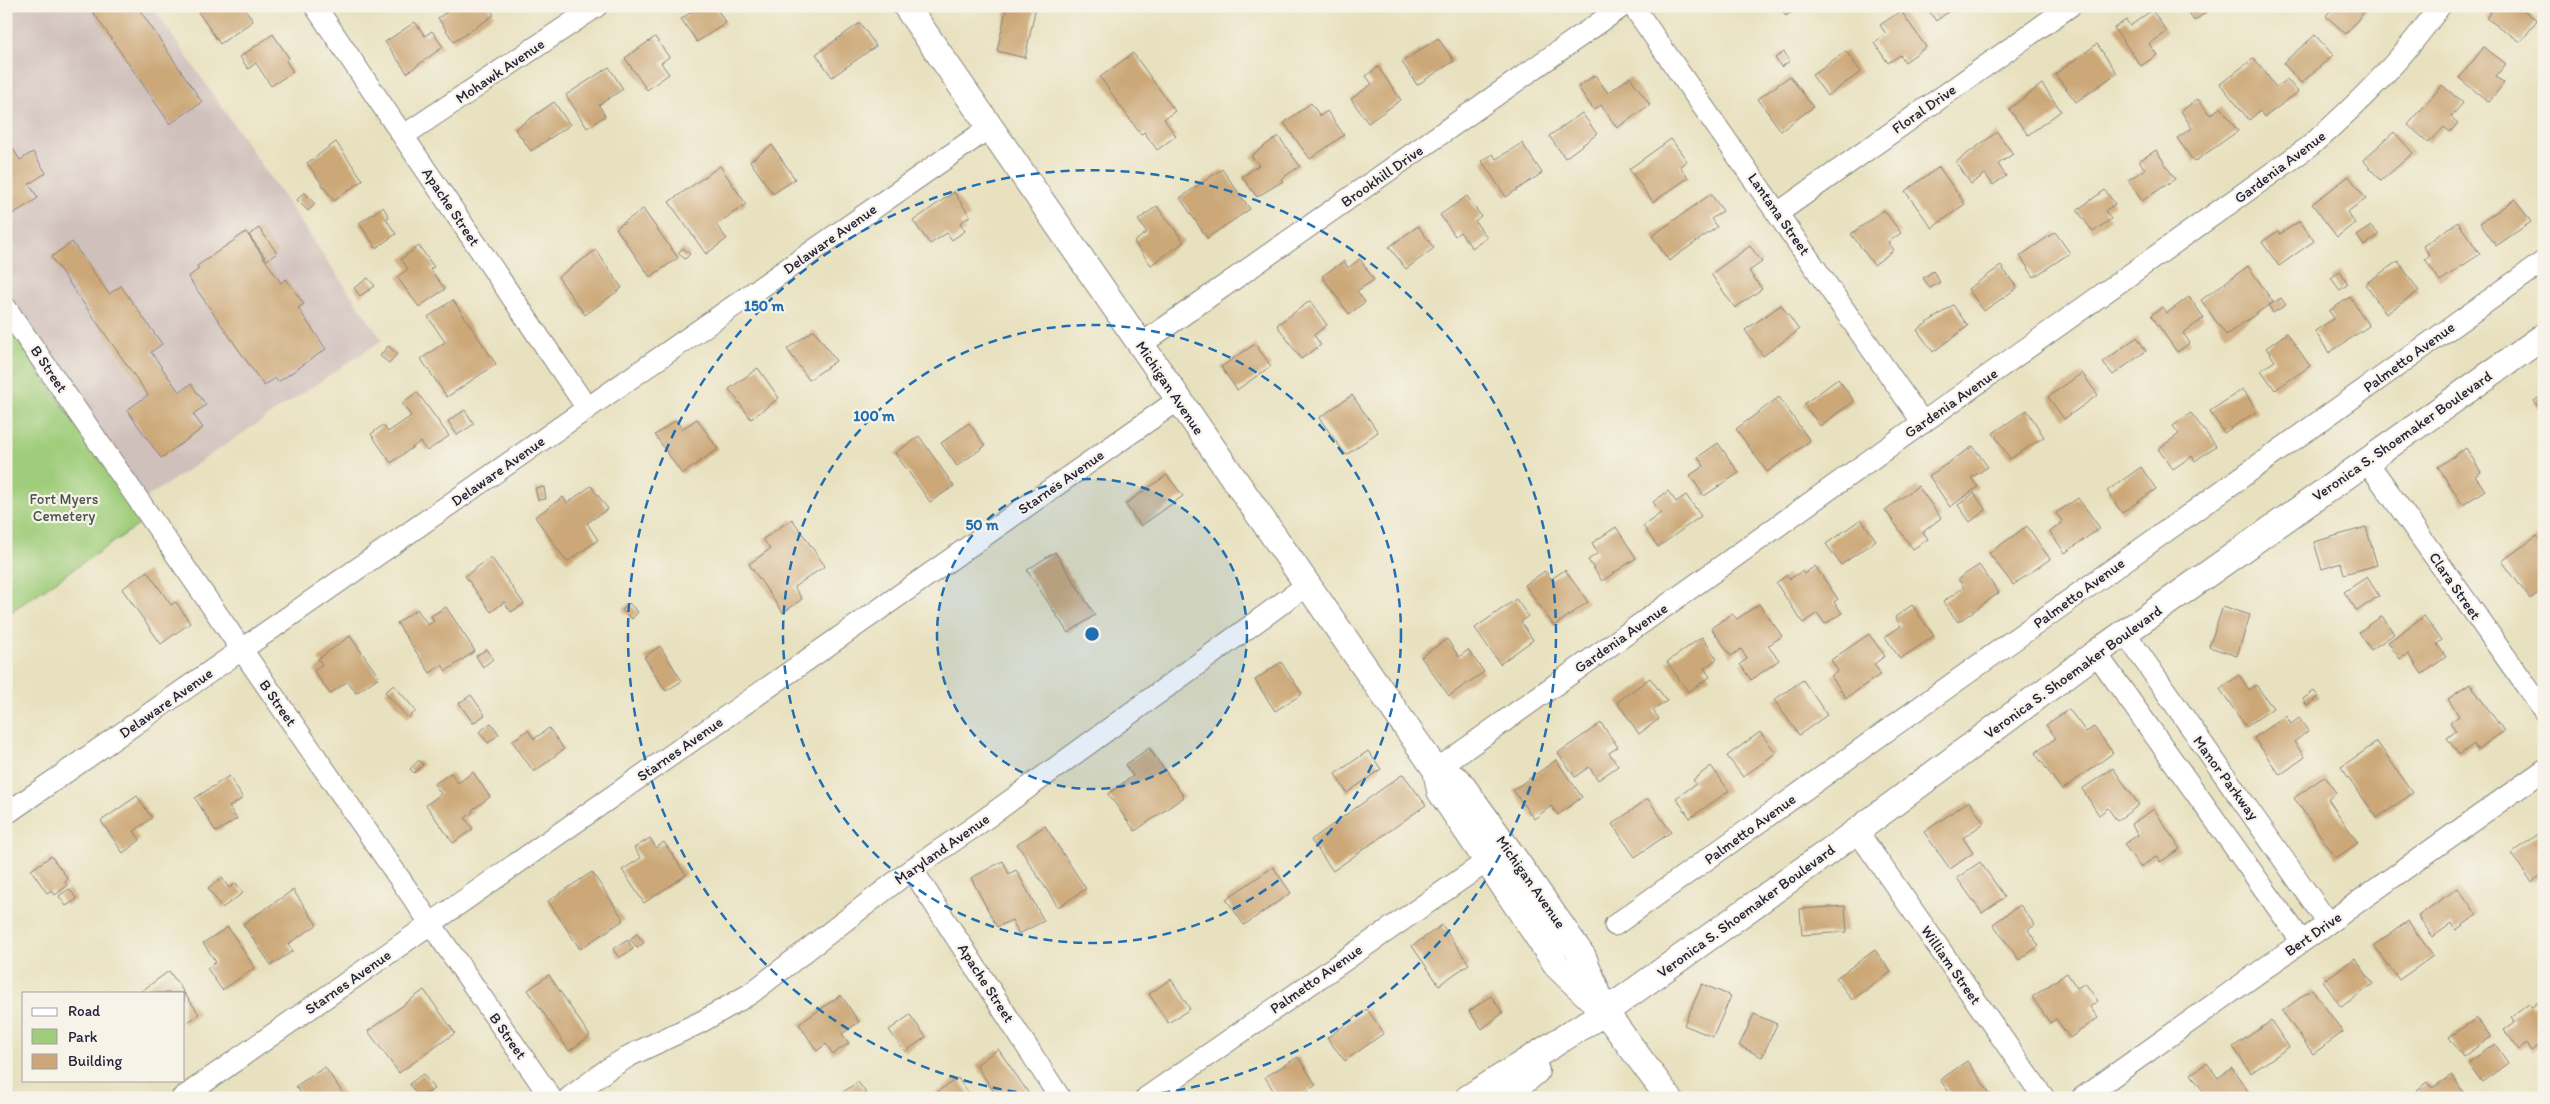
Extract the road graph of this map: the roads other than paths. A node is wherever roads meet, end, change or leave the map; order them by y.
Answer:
1 (315, 6) edge
2 (597, 6) edge
3 (1624, 6) edge
4 (1633, 6) edge
5 (2070, 6) edge
6 (2440, 6) edge
7 (912, 8) edge
8 (989, 128) junction
9 (403, 136) junction
10 (1778, 213) junction
11 (2544, 261) edge
12 (6, 308) edge
13 (2544, 336) edge
14 (1140, 344) junction
15 (1178, 400) junction
16 (587, 408) junction
17 (1923, 423) junction
18 (2366, 460) junction
19 (1307, 585) junction
20 (2125, 633) junction
21 (242, 650) junction
22 (2096, 653) junction
23 (2544, 711) edge
24 (1436, 770) junction
25 (2544, 770) edge
26 (6, 814) edge
27 (1857, 831) junction
28 (1486, 862) junction
29 (912, 869) junction
30 (2328, 923) junction
31 (431, 924) junction
32 (1615, 925) dead end
33 (2302, 942) junction
34 (1605, 1012) junction
35 (182, 1098) edge
36 (550, 1098) edge
37 (569, 1098) edge
38 (1060, 1098) edge
39 (1146, 1098) edge
40 (1468, 1098) edge
41 (1504, 1098) edge
42 (1669, 1098) edge
43 (2044, 1098) edge
44 (2082, 1098) edge

1 - 9 street, Apache Street
2 - 9 street, Mohawk Avenue
3 - 14 street, Brookhill Drive
4 - 10 street, Lantana Street
5 - 10 street, Floral Drive
6 - 17 street, Gardenia Avenue
7 - 8 street, Michigan Avenue
8 - 14 street, Michigan Avenue
8 - 16 street, Delaware Avenue
9 - 16 street, Apache Street
10 - 17 street, Lantana Street
11 - 32 street, Palmetto Avenue
12 - 21 street, B Street
13 - 18 street, Veronica S. Shoemaker Boulevard
14 - 15 street, Michigan Avenue
15 - 19 street, Michigan Avenue
15 - 31 street, Starnes Avenue
16 - 21 street, Delaware Avenue
17 - 24 street, Gardenia Avenue
18 - 20 street, Veronica S. Shoemaker Boulevard
18 - 23 street, Clara Street
19 - 24 street, Michigan Avenue
19 - 29 street, Maryland Avenue
20 - 22 street, Veronica S. Shoemaker Boulevard
20 - 30 street, Manor Parkway
21 - 26 street, Delaware Avenue
21 - 31 street, B Street
22 - 27 street, Veronica S. Shoemaker Boulevard
22 - 33 street
24 - 28 street, Michigan Avenue
24 - 34 street, Michigan Avenue
25 - 30 street, Bert Drive
27 - 34 street, Veronica S. Shoemaker Boulevard
27 - 43 street, William Street
28 - 34 street, Michigan Avenue
28 - 39 street, Palmetto Avenue
29 - 37 street, Maryland Avenue
29 - 38 street, Apache Street
30 - 33 street, Bert Drive
31 - 35 street, Starnes Avenue
31 - 36 street, B Street
33 - 44 street, Bert Drive
34 - 40 street, Veronica S. Shoemaker Boulevard
34 - 41 street, Veronica S. Shoemaker Boulevard
34 - 42 street, Michigan Avenue

